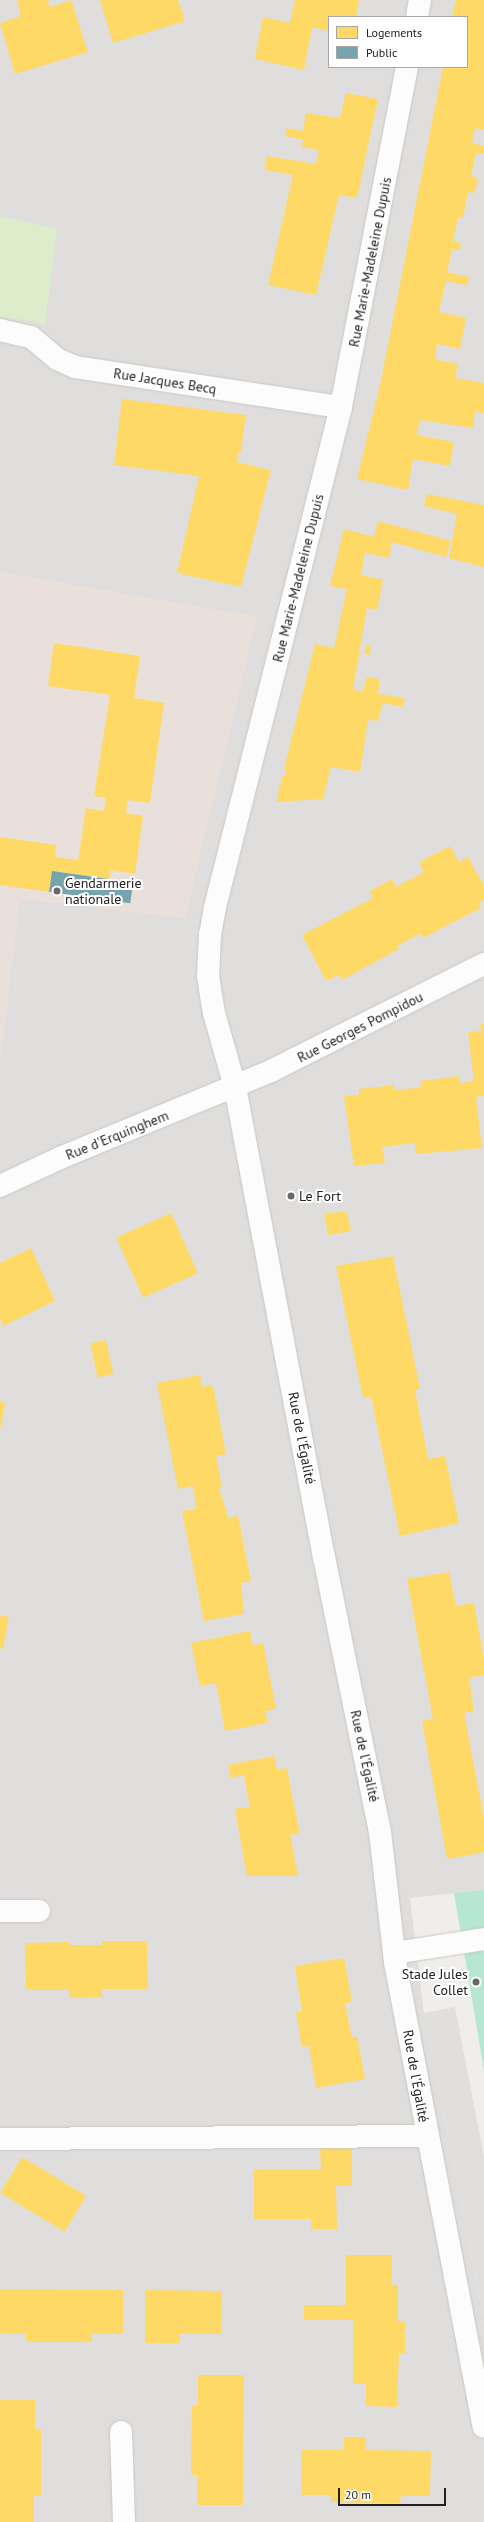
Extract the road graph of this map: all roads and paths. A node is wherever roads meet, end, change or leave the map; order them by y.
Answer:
1 (420, 0) edge
2 (417, 16) edge
3 (407, 68) edge
4 (0, 330) edge
5 (341, 407) junction
6 (484, 964) edge
7 (235, 1087) junction
8 (0, 1186) edge
9 (39, 1911) dead end
10 (0, 1912) edge
11 (484, 1939) edge
12 (394, 1954) junction
13 (426, 2136) junction
14 (0, 2139) edge
15 (484, 2427) edge
16 (121, 2432) dead end
17 (124, 2522) edge

1 - 2 street
3 - 5 street, Rue Marie-Madeleine Dupuis
4 - 5 street, Rue Jacques Becq
5 - 7 street, Rue Marie-Madeleine Dupuis
6 - 7 street, Rue Georges Pompidou
7 - 8 street, Rue d'Erquinghem
7 - 12 street, Rue de l'Égalité
9 - 10 street
11 - 12 street
12 - 13 street, Rue de l'Égalité
13 - 14 street
13 - 15 street, Rue de l'Égalité
16 - 17 street

